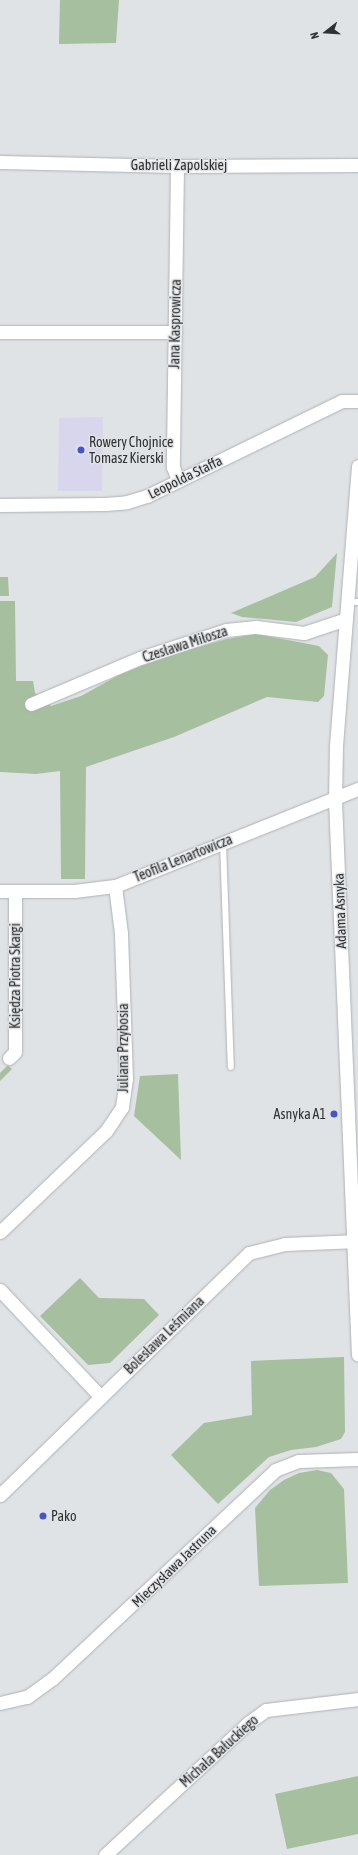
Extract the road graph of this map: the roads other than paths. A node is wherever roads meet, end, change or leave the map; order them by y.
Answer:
1 (0, 162) edge
2 (358, 165) edge
3 (178, 166) junction
4 (0, 332) edge
5 (175, 332) junction
6 (358, 401) edge
7 (358, 466) edge
8 (178, 480) junction
9 (0, 505) edge
10 (353, 602) edge
11 (346, 620) junction
12 (31, 704) dead end
13 (358, 789) edge
14 (335, 800) junction
15 (223, 842) junction
16 (114, 886) junction
17 (0, 891) edge
18 (14, 891) junction
19 (8, 1058) dead end
20 (232, 1067) dead end
21 (0, 1232) edge
22 (356, 1241) edge
23 (0, 1290) edge
24 (358, 1356) edge
25 (101, 1396) junction
26 (358, 1459) edge
27 (0, 1495) edge
28 (358, 1699) edge
29 (0, 1703) edge
30 (105, 1855) edge

1 - 3 street, Gabrieli Zapolskiej
2 - 3 street, Gabrieli Zapolskiej
3 - 5 street, Jana Kasprowicza
4 - 5 street
5 - 8 street, Jana Kasprowicza
6 - 8 street, Leopolda Staffa
7 - 10 street, Adama Asnyka
8 - 9 street, Leopolda Staffa
10 - 11 street, Adama Asnyka
11 - 12 street, Czesława Miłosza
11 - 14 street, Adama Asnyka
13 - 14 street, Teofila Lenartowicza
14 - 15 street, Teofila Lenartowicza
14 - 22 street, Adama Asnyka
15 - 16 street, Teofila Lenartowicza
15 - 20 lane
16 - 18 street, Teofila Lenartowicza
16 - 21 street, Juliana Przybosia
17 - 18 street, Teofila Lenartowicza
18 - 19 street, Księdza Piotra Skargi
22 - 24 street, Adama Asnyka
22 - 25 street, Bolesława Leśmiana
23 - 25 street
25 - 27 street, Bolesława Leśmiana
26 - 29 street, Mieczysława Jastruna
28 - 30 street, Michała Bałuckiego

